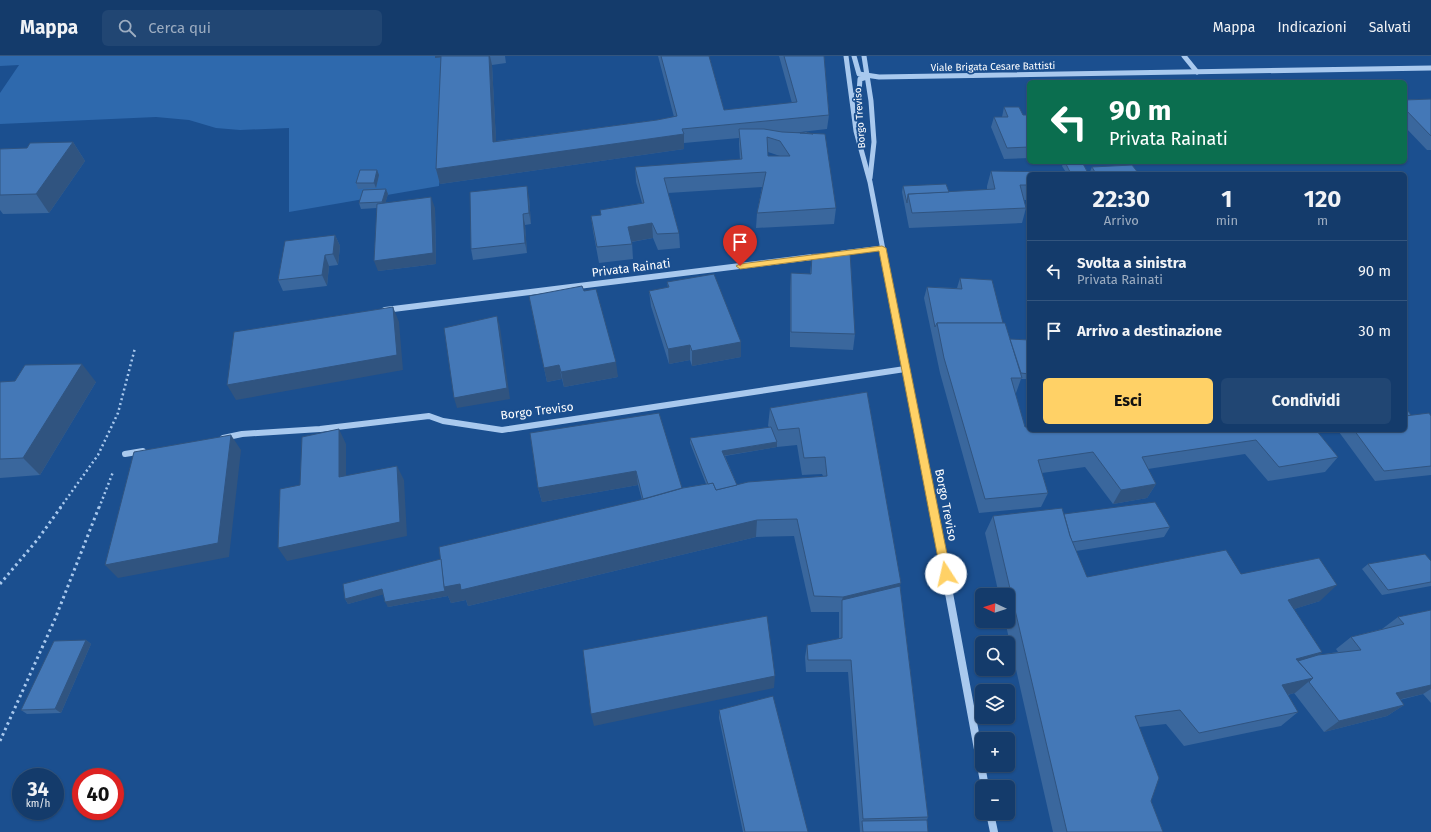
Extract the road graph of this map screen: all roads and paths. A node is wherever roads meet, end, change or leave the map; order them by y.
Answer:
1 (846, 56) edge
2 (854, 56) edge
3 (864, 56) edge
4 (1184, 56) edge
5 (1431, 68) edge
6 (1197, 72) junction
7 (868, 76) junction
8 (852, 97) junction
9 (870, 182) junction
10 (882, 248) junction
11 (832, 255) edge
12 (824, 256) edge
13 (383, 310) edge
14 (135, 348) dead end
15 (905, 369) junction
16 (218, 438) edge
17 (148, 450) edge
18 (125, 454) joint
19 (0, 584) edge
20 (0, 741) edge
21 (984, 780) edge
22 (991, 820) edge
23 (994, 832) edge

1 - 8 street, Borgo Treviso
2 - 7 street, Borgo Treviso
3 - 7 street, Borgo Treviso
4 - 6 street
5 - 6 street, Viale Brigata Cesare Battisti
6 - 7 street, Viale Brigata Cesare Battisti
7 - 8 street, Borgo Treviso
7 - 9 street, Borgo Treviso
8 - 9 street, Borgo Treviso
9 - 10 street, Borgo Treviso
10 - 11 street
10 - 15 street, Borgo Treviso
12 - 13 street, Privata Rainati
14 - 19 path
15 - 16 street, Borgo Treviso
15 - 21 street, Borgo Treviso
17 - 18 street
18 - 20 path
22 - 23 street

